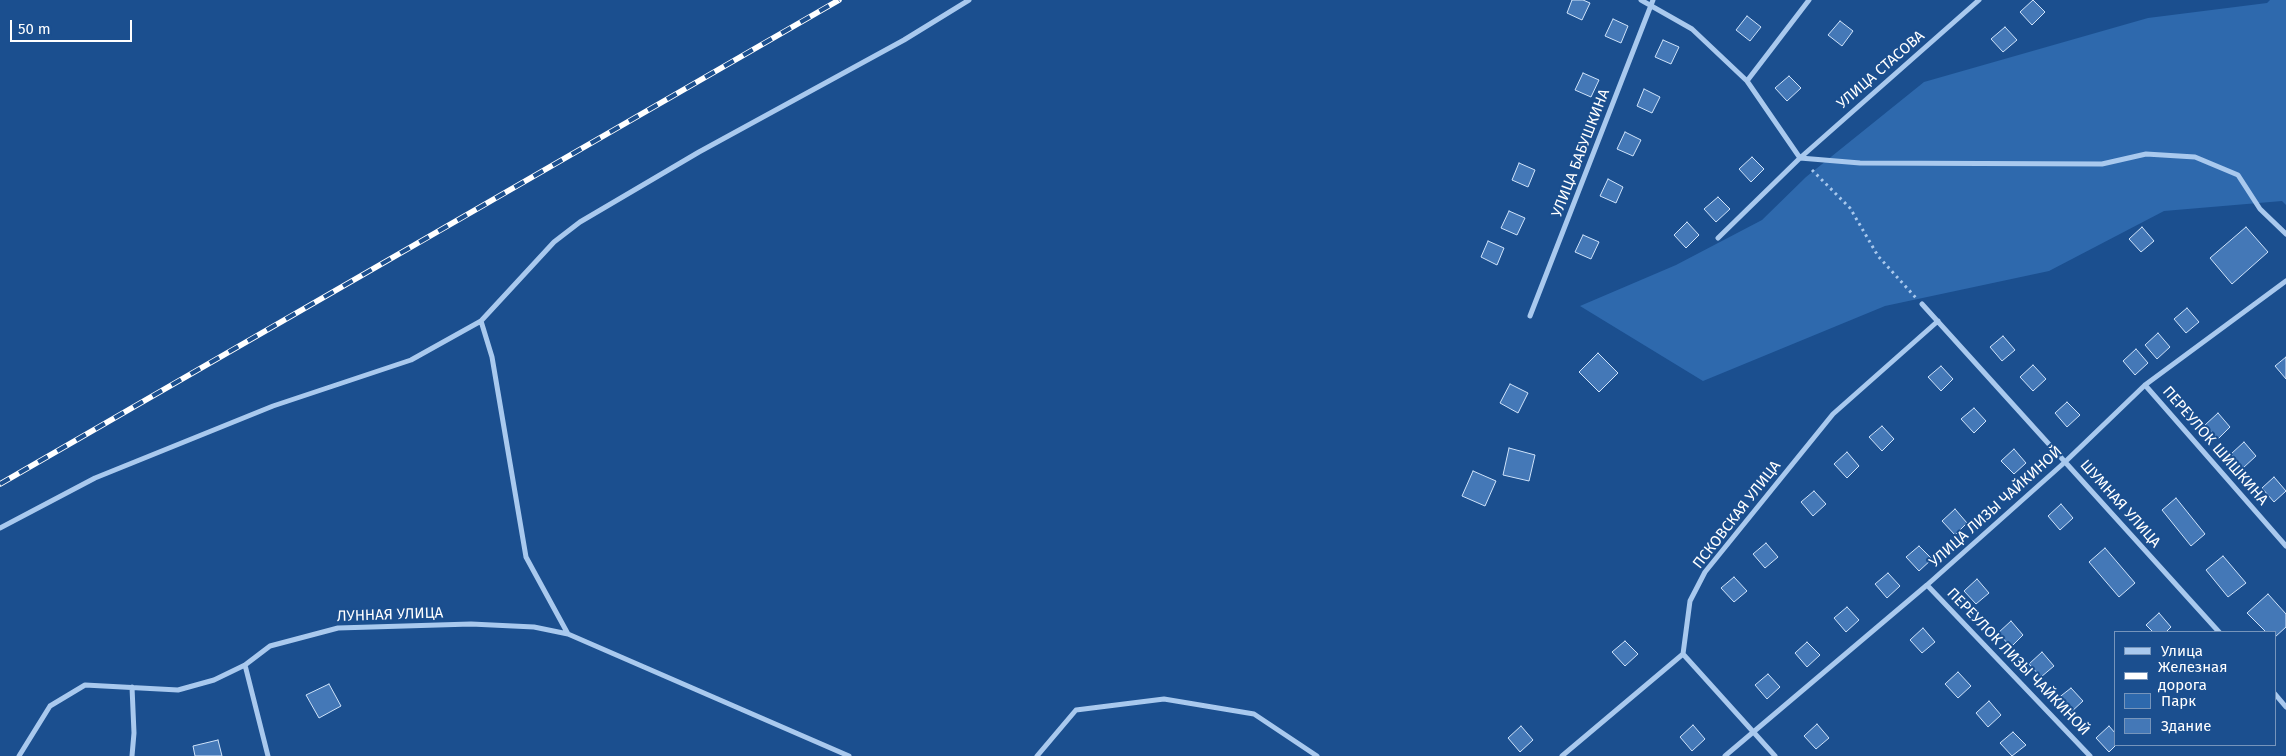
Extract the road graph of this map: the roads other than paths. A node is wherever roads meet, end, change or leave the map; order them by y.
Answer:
1 (969, 0) edge
2 (1641, 0) edge
3 (1808, 0) edge
4 (1979, 0) edge
5 (1652, 3) edge
6 (1747, 81) junction
7 (1800, 158) junction
8 (2286, 234) edge
9 (1718, 238) dead end
10 (2286, 281) edge
11 (1922, 304) road end
12 (1530, 316) dead end
13 (1938, 321) junction
14 (482, 322) junction
15 (2145, 385) junction
16 (2065, 462) junction
17 (0, 528) edge
18 (2286, 546) edge
19 (1927, 585) junction
20 (2217, 631) edge
21 (568, 634) junction
22 (1683, 654) junction
23 (245, 665) junction
24 (132, 687) junction
25 (2276, 695) edge
26 (2286, 707) edge
27 (1753, 733) junction
28 (19, 756) edge
29 (132, 756) edge
30 (268, 756) edge
31 (849, 756) edge
32 (1036, 756) edge
33 (1318, 756) edge
34 (1562, 756) edge
35 (1725, 756) edge
36 (1775, 756) edge
37 (2090, 756) edge

1 - 14 street
2 - 5 street
3 - 6 street
4 - 7 street, УЛИЦА СТАСОВА
5 - 6 street
5 - 12 street, УЛИЦА БАБУШКИНА
6 - 7 street
7 - 8 street
7 - 9 street, УЛИЦА СТАСОВА
10 - 15 street, УЛИЦА ЛИЗЫ ЧАЙКИНОЙ
11 - 13 street, ШУМНАЯ УЛИЦА
13 - 16 street, ШУМНАЯ УЛИЦА
13 - 22 street, ПСКОВСКАЯ УЛИЦА
14 - 17 street
14 - 21 street
15 - 16 street, УЛИЦА ЛИЗЫ ЧАЙКИНОЙ
15 - 18 street, ПЕРЕУЛОК ШИШКИНА
16 - 19 street, УЛИЦА ЛИЗЫ ЧАЙКИНОЙ
16 - 20 street, ШУМНАЯ УЛИЦА
19 - 27 street, УЛИЦА ЛИЗЫ ЧАЙКИНОЙ
19 - 37 street, ПЕРЕУЛОК ЛИЗЫ ЧАЙКИНОЙ
21 - 23 street, ЛУННАЯ УЛИЦА
21 - 31 street, ЛУННАЯ УЛИЦА
22 - 27 street
22 - 34 street
23 - 24 street, ЛУННАЯ УЛИЦА
23 - 30 street
24 - 28 street, ЛУННАЯ УЛИЦА
24 - 29 street
25 - 26 street
27 - 35 street, УЛИЦА ЛИЗЫ ЧАЙКИНОЙ
27 - 36 street
32 - 33 street

